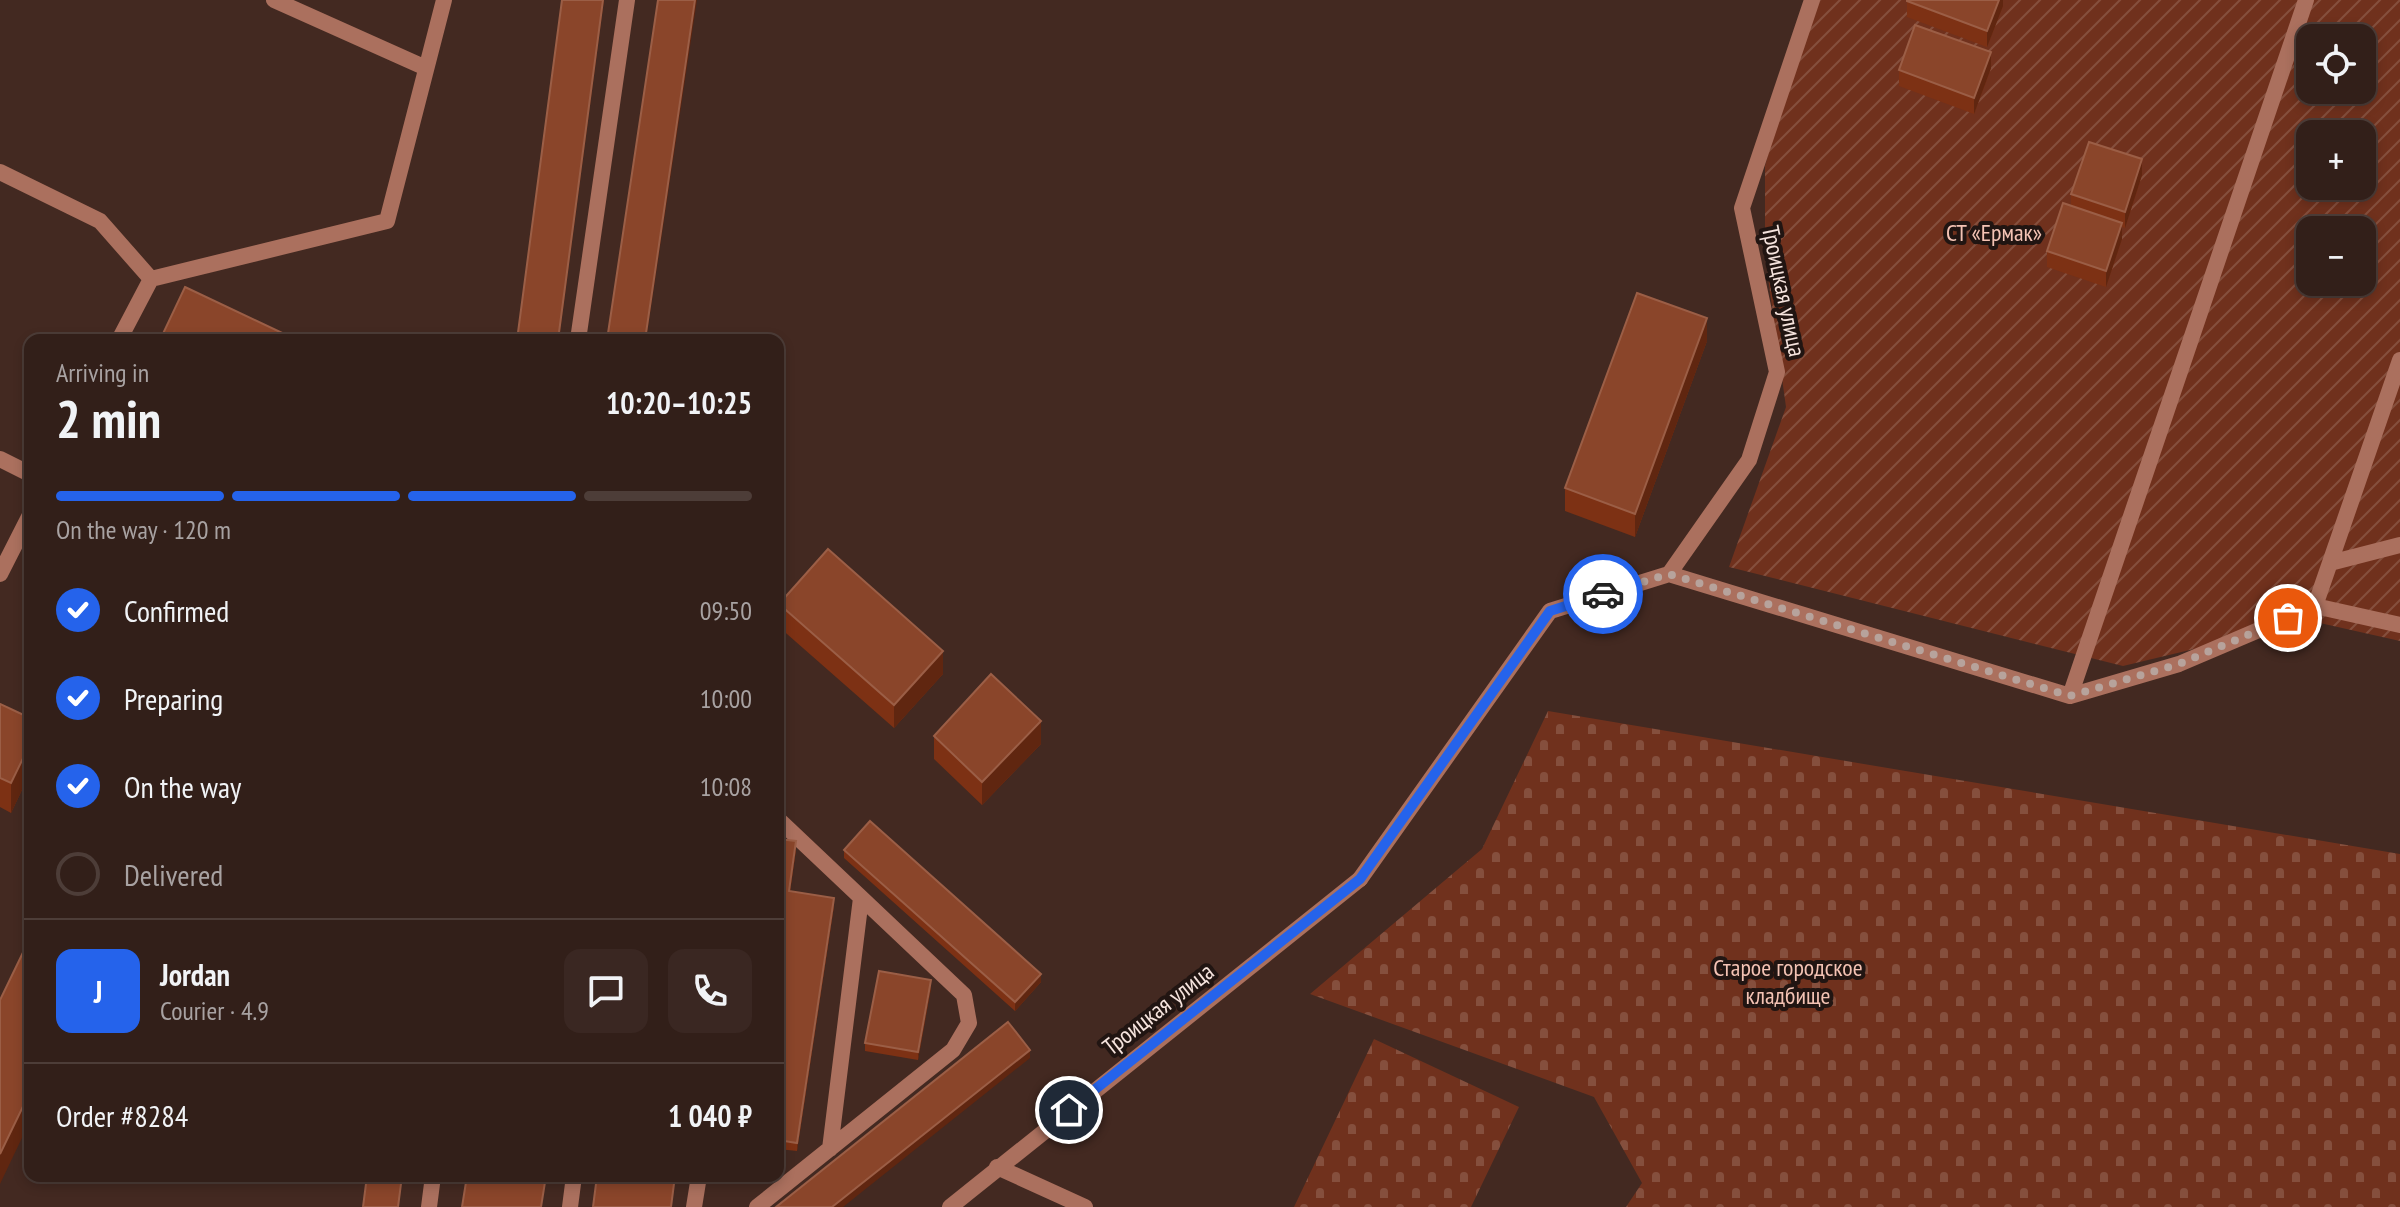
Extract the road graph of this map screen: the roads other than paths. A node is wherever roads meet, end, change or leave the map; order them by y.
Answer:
1 (274, 0) edge
2 (444, 0) edge
3 (627, 0) edge
4 (1812, 0) edge
5 (2306, 0) edge
6 (426, 68) junction
7 (0, 172) edge
8 (151, 279) junction
9 (122, 334) edge
10 (579, 334) edge
11 (2400, 360) edge
12 (0, 459) edge
13 (24, 471) edge
14 (24, 527) edge
15 (2400, 545) edge
16 (2330, 563) junction
17 (0, 574) edge
18 (1669, 574) junction
19 (2315, 606) junction
20 (2400, 625) edge
21 (2070, 696) junction
22 (784, 825) edge
23 (861, 898) junction
24 (830, 1149) junction
25 (997, 1167) junction
26 (432, 1182) edge
27 (573, 1182) edge
28 (698, 1182) edge
29 (429, 1207) edge
30 (570, 1207) edge
31 (694, 1207) edge
32 (757, 1207) edge
33 (950, 1207) edge
34 (1085, 1207) edge

1 - 6 street
2 - 6 street
3 - 10 street
4 - 18 street, Троицкая улица
5 - 21 street
6 - 8 street
7 - 8 street
8 - 9 street
11 - 16 street
12 - 13 street
14 - 17 street
15 - 16 street
16 - 19 street
18 - 21 street
18 - 25 street, Троицкая улица
19 - 20 street
19 - 21 street
22 - 23 street
23 - 24 street
23 - 24 street
24 - 32 street
25 - 33 street, Троицкая улица
25 - 34 street
26 - 29 street
27 - 30 street
28 - 31 street

